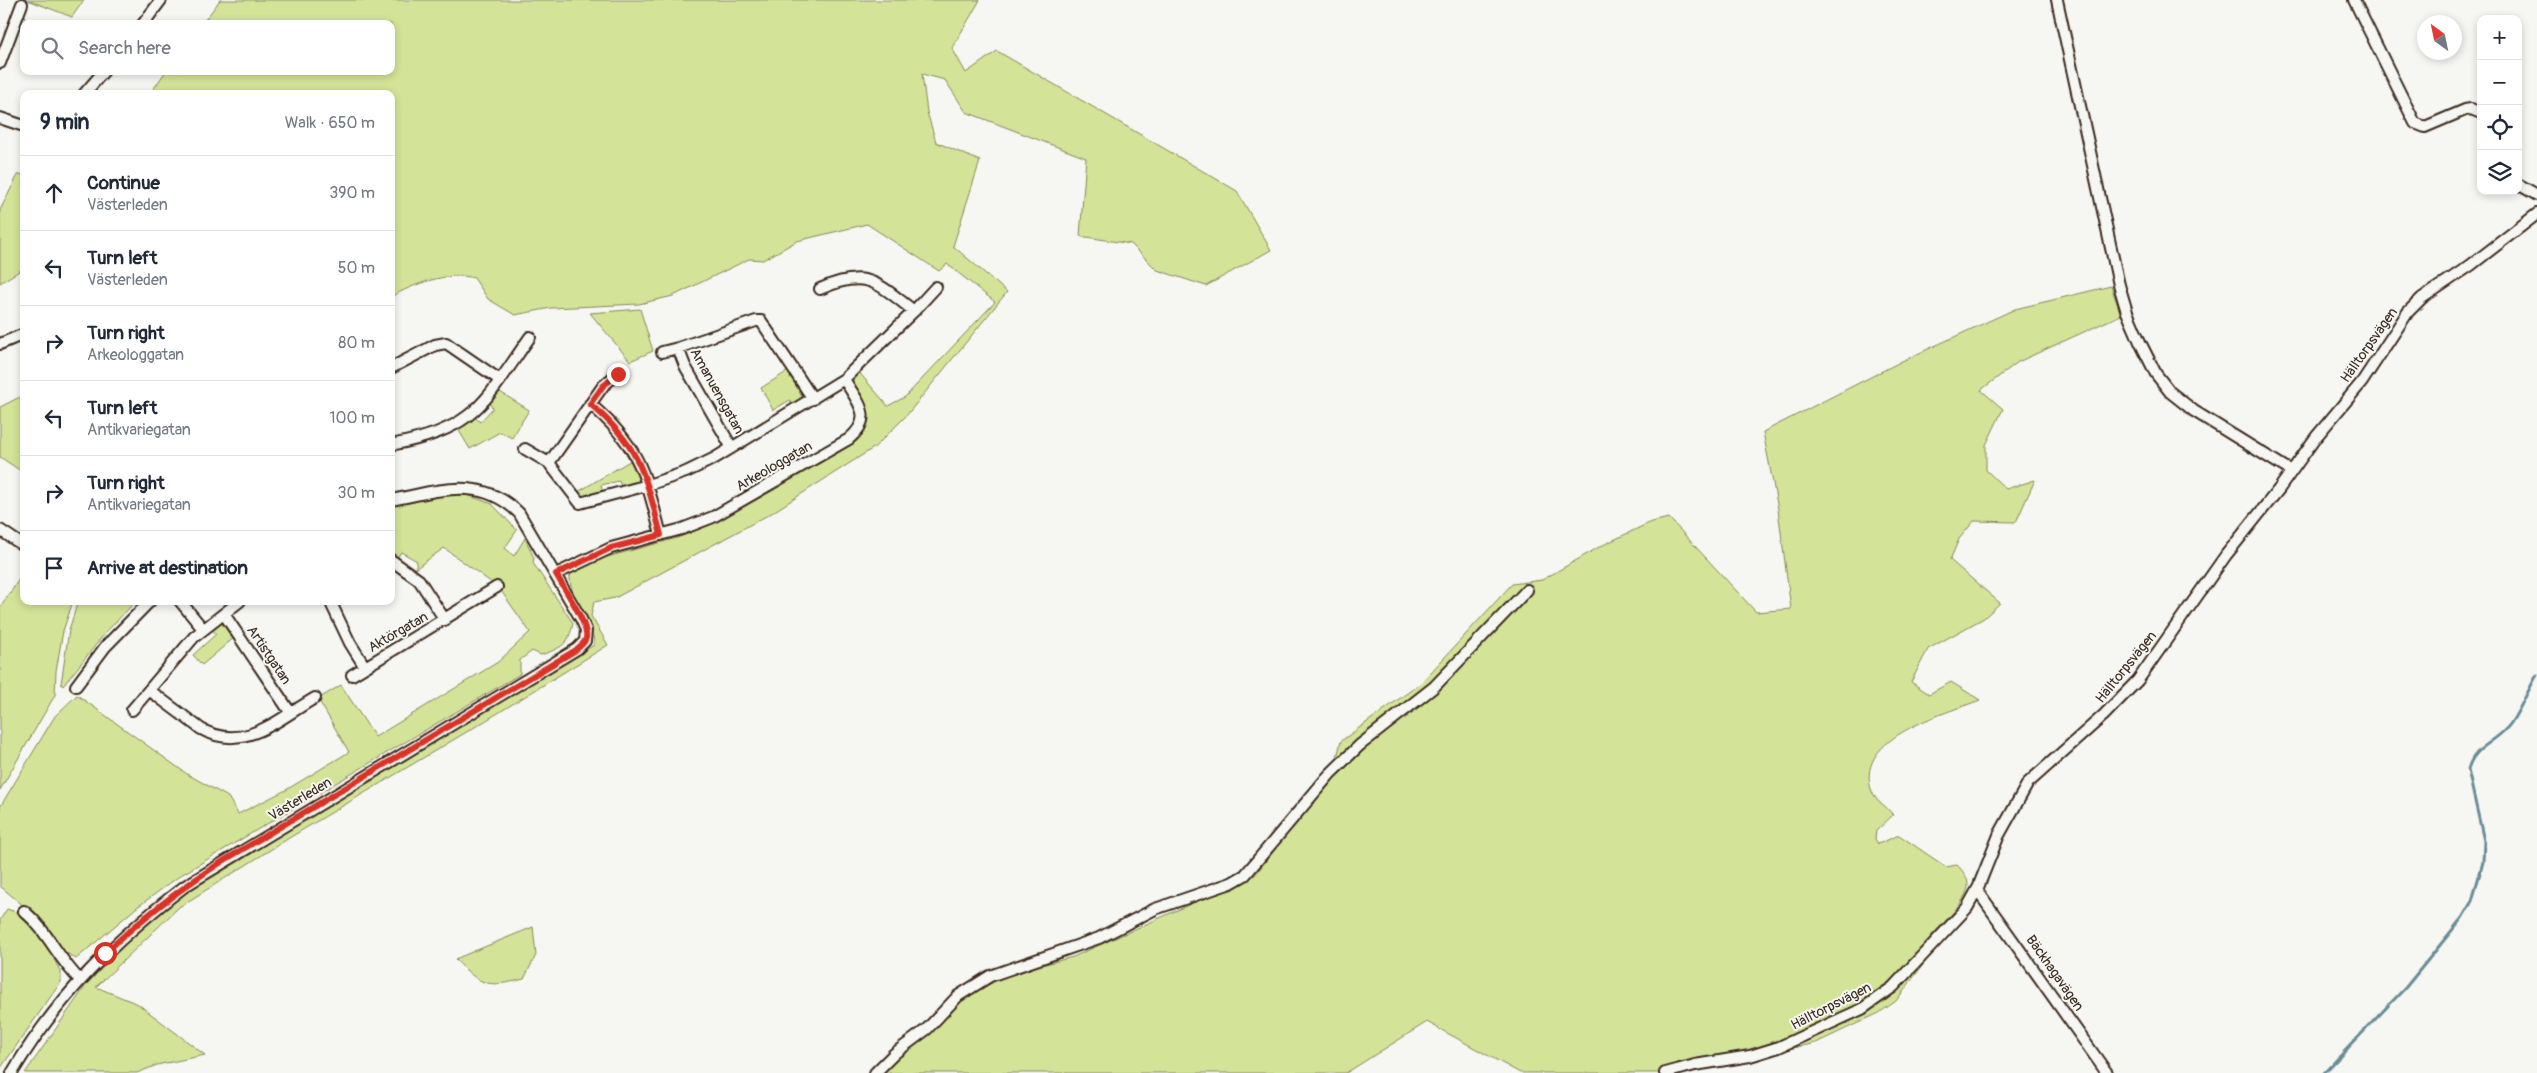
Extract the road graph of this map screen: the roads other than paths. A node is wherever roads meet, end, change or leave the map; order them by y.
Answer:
1 (161, 0) edge
2 (2058, 0) edge
3 (2354, 0) edge
4 (22, 4) dead end
5 (146, 20) edge
6 (0, 62) edge
7 (101, 75) edge
8 (87, 90) edge
9 (2477, 111) edge
10 (0, 118) edge
11 (20, 125) edge
12 (2522, 186) edge
13 (2537, 195) edge
14 (2537, 214) edge
15 (936, 287) dead end
16 (820, 289) dead end
17 (914, 310) junction
18 (20, 336) edge
19 (530, 336) dead end
20 (0, 344) edge
21 (678, 348) junction
22 (662, 352) dead end
23 (395, 366) edge
24 (618, 374) dead end
25 (844, 379) junction
26 (500, 380) junction
27 (813, 399) junction
28 (590, 404) junction
29 (395, 444) edge
30 (732, 448) junction
31 (525, 449) dead end
32 (549, 463) junction
33 (2291, 471) junction
34 (648, 485) junction
35 (395, 499) edge
36 (0, 530) edge
37 (661, 535) junction
38 (20, 543) edge
39 (395, 562) edge
40 (556, 574) junction
41 (496, 587) dead end
42 (1527, 590) dead end
43 (146, 605) edge
44 (183, 605) edge
45 (235, 605) edge
46 (332, 605) edge
47 (224, 614) junction
48 (445, 620) junction
49 (203, 628) junction
50 (365, 667) junction
51 (352, 675) dead end
52 (76, 686) dead end
53 (148, 690) junction
54 (315, 698) dead end
55 (132, 710) dead end
56 (290, 712) junction
57 (1978, 890) junction
58 (24, 911) dead end
59 (80, 980) junction
60 (12, 1073) edge
61 (875, 1073) edge
62 (1665, 1073) edge
63 (2107, 1073) edge

1 - 5 street
2 - 33 street
3 - 9 street
4 - 6 street
7 - 8 street
10 - 11 street
12 - 13 street
14 - 33 street, Hälltorpsvägen
15 - 17 street
16 - 17 street
17 - 25 street
18 - 20 street
19 - 26 street
21 - 22 street, Amanuensgatan
21 - 27 street, Amanuensgatan
21 - 30 street, Amanuensgatan
23 - 26 street
24 - 28 street
25 - 27 street, Amanuensgatan
25 - 37 street, Arkeologgatan
26 - 29 street
27 - 30 street, Amanuensgatan
28 - 32 street
28 - 34 street
30 - 34 street, Amanuensgatan
31 - 32 street
32 - 34 street, Amanuensgatan
33 - 57 street, Hälltorpsvägen
34 - 37 street
35 - 40 street, Västerleden
36 - 38 street
37 - 40 street, Arkeologgatan
39 - 48 street, Aktörgatan
40 - 59 street, Västerleden
41 - 48 street, Aktörgatan
42 - 61 street
43 - 52 street
44 - 49 street
45 - 47 street
46 - 50 street, Aktörgatan
47 - 49 street
47 - 56 street, Artistgatan
48 - 50 street, Aktörgatan
49 - 53 street
50 - 51 street, Aktörgatan
53 - 55 street
53 - 56 street
54 - 56 street
57 - 62 street, Hälltorpsvägen
57 - 63 street, Bäckhagavägen
58 - 59 street
59 - 60 street, Västerleden

